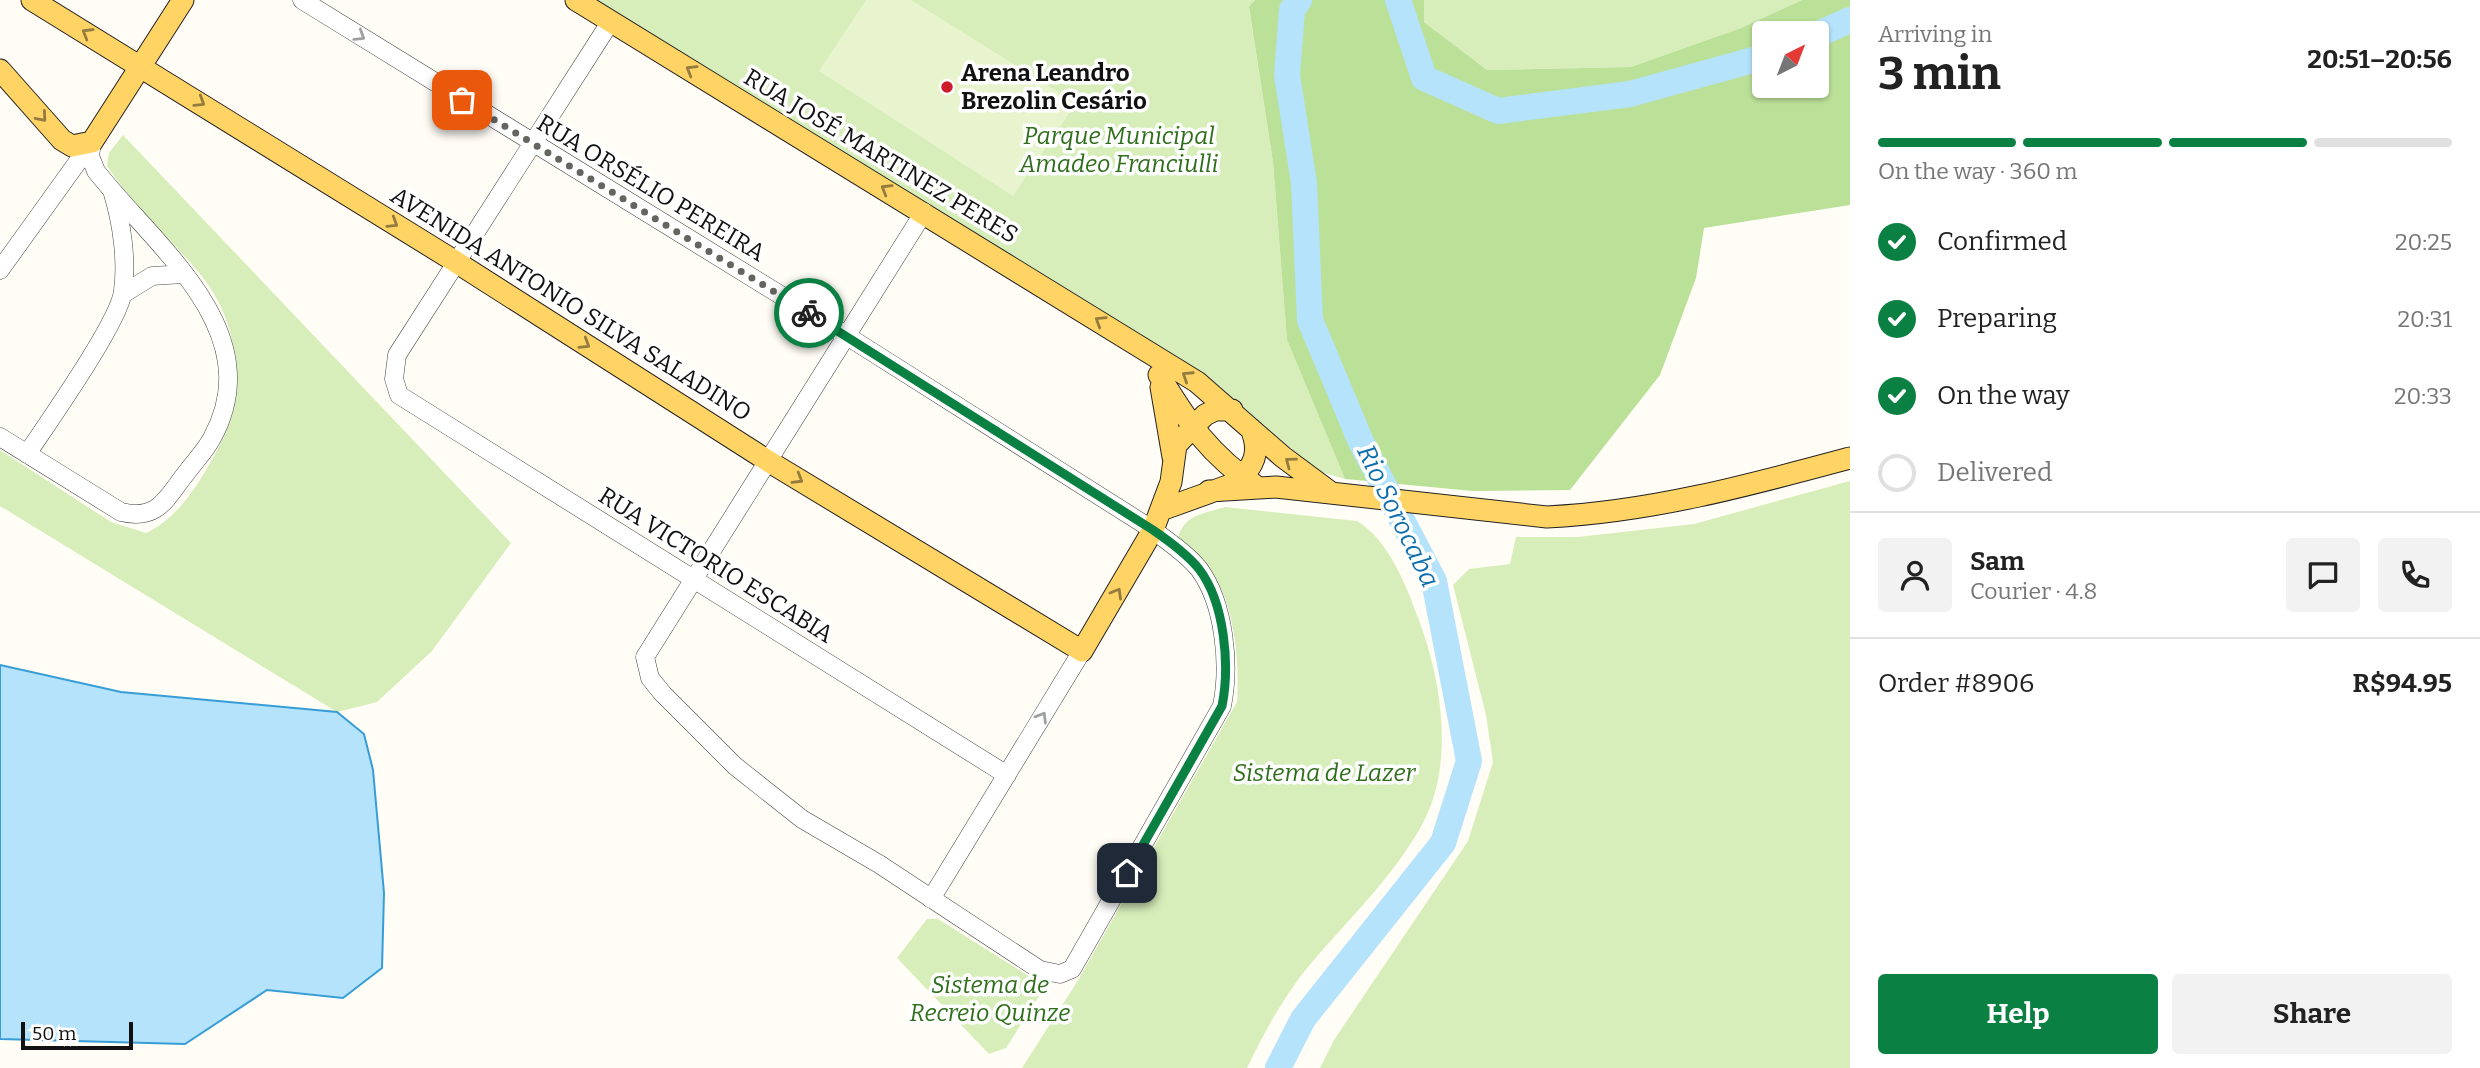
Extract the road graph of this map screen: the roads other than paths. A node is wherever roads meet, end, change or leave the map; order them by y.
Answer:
1 (32, 0) edge
2 (183, 0) edge
3 (302, 0) edge
4 (576, 0) edge
5 (611, 21) junction
6 (158, 40) junction
7 (133, 61) junction
8 (0, 69) edge
9 (163, 79) junction
10 (62, 140) junction
11 (92, 142) junction
12 (530, 144) junction
13 (61, 186) junction
14 (108, 186) junction
15 (924, 212) junction
16 (456, 262) junction
17 (2, 264) edge
18 (183, 274) junction
19 (123, 294) junction
20 (847, 336) junction
21 (1158, 366) junction
22 (1231, 410) junction
23 (1191, 428) junction
24 (1251, 429) junction
25 (0, 437) edge
26 (27, 454) junction
27 (1173, 457) junction
28 (1850, 458) edge
29 (768, 461) junction
30 (1250, 482) junction
31 (1336, 493) junction
32 (1161, 510) junction
33 (1153, 530) junction
34 (694, 580) junction
35 (1082, 651) junction
36 (1007, 775) junction
37 (931, 899) junction

7 -> 1 main road, AVENIDA ANTONIO SILVA SALADINO
2 - 6 main road
3 -> 12 street, RUA ORSÉLIO PEREIRA
4 - 5 main road, RUA JOSÉ MARTINEZ PERES
5 - 12 street
15 -> 5 main road, RUA JOSÉ MARTINEZ PERES
6 - 7 main road
6 - 9 main road
7 - 9 main road, AVENIDA ANTONIO SILVA SALADINO
7 - 11 main road
8 -> 10 main road
9 -> 16 main road, AVENIDA ANTONIO SILVA SALADINO
10 - 11 main road
10 - 13 street
11 - 13 street
11 - 14 street
12 - 16 street
12 - 20 street, RUA ORSÉLIO PEREIRA
13 - 14 street
13 - 17 street
14 - 18 street
14 - 19 street
15 - 20 street
21 -> 15 main road, RUA JOSÉ MARTINEZ PERES
16 -> 29 main road, AVENIDA ANTONIO SILVA SALADINO
16 - 34 street, RUA VICTORIO ESCABIA
18 - 19 street
18 - 26 street
19 - 26 street
20 - 29 street
20 - 33 street, RUA ORSÉLIO PEREIRA
22 -> 21 main road, RUA JOSÉ MARTINEZ PERES
21 - 23 main road, RUA JOSÉ MARTINEZ PERES
21 - 27 main road
22 - 23 main road
22 - 24 main road, RUA JOSÉ MARTINEZ PERES
23 - 27 main road
23 - 30 main road, RUA JOSÉ MARTINEZ PERES
24 - 30 main road
31 -> 24 main road, RUA JOSÉ MARTINEZ PERES
25 - 26 street
27 - 32 main road
28 - 31 main road
29 - 34 street
29 -> 35 main road, AVENIDA ANTONIO SILVA SALADINO
30 - 31 main road
30 - 32 main road
32 - 33 main road
35 -> 33 main road
33 - 37 street
34 - 36 street, RUA VICTORIO ESCABIA
34 - 37 street
36 -> 35 street
36 - 37 street

